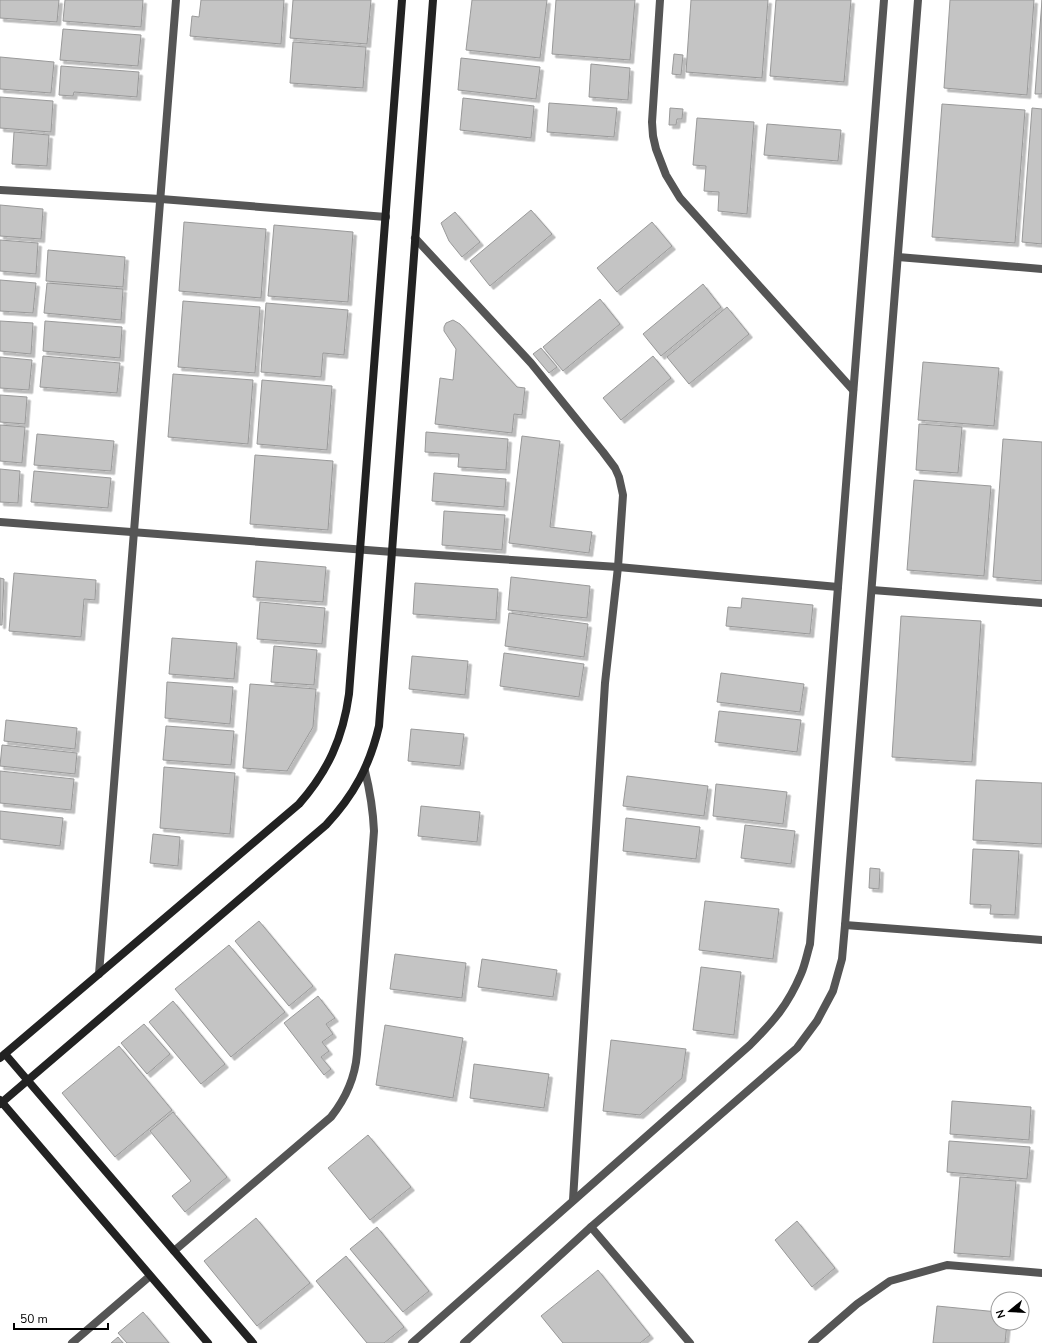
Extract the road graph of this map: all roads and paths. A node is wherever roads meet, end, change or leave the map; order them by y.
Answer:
1 (176, 0) edge
2 (402, 0) edge
3 (433, 0) edge
4 (660, 0) edge
5 (884, 0) edge
6 (918, 0) edge
7 (0, 190) edge
8 (161, 198) junction
9 (386, 217) junction
10 (415, 238) junction
11 (898, 257) junction
12 (1042, 269) edge
13 (853, 390) junction
14 (0, 522) edge
15 (135, 532) junction
16 (360, 550) junction
17 (393, 552) junction
18 (618, 567) junction
19 (838, 587) junction
20 (872, 590) junction
21 (1042, 603) edge
22 (365, 771) junction
23 (845, 925) junction
24 (1042, 940) edge
25 (99, 974) junction
26 (2, 1056) edge
27 (27, 1081) junction
28 (1, 1102) edge
29 (573, 1200) junction
30 (591, 1227) junction
31 (174, 1252) junction
32 (1042, 1273) edge
33 (150, 1276) junction
34 (72, 1343) edge
35 (208, 1343) edge
36 (253, 1343) edge
37 (412, 1343) edge
38 (464, 1343) edge
39 (690, 1343) edge
40 (812, 1343) edge

1 - 8 street
2 - 9 street
3 - 10 street
4 - 13 street
5 - 13 street
6 - 11 street
7 - 8 street
8 - 9 street
8 - 15 street
9 - 16 street
10 - 17 street
10 - 18 street
11 - 12 street
11 - 20 street
13 - 19 street
14 - 15 street
15 - 16 street
15 - 25 street
16 - 17 street
16 - 25 street
17 - 18 street
17 - 22 street
18 - 19 street
18 - 29 street
19 - 29 street
20 - 21 street
20 - 23 street
22 - 27 street
22 - 31 street
23 - 24 street
23 - 30 street
25 - 26 street
26 - 27 street
27 - 28 street
27 - 31 street
28 - 33 street
29 - 37 street
30 - 38 street
30 - 39 street
31 - 36 street
32 - 40 street
33 - 34 street
33 - 35 street

